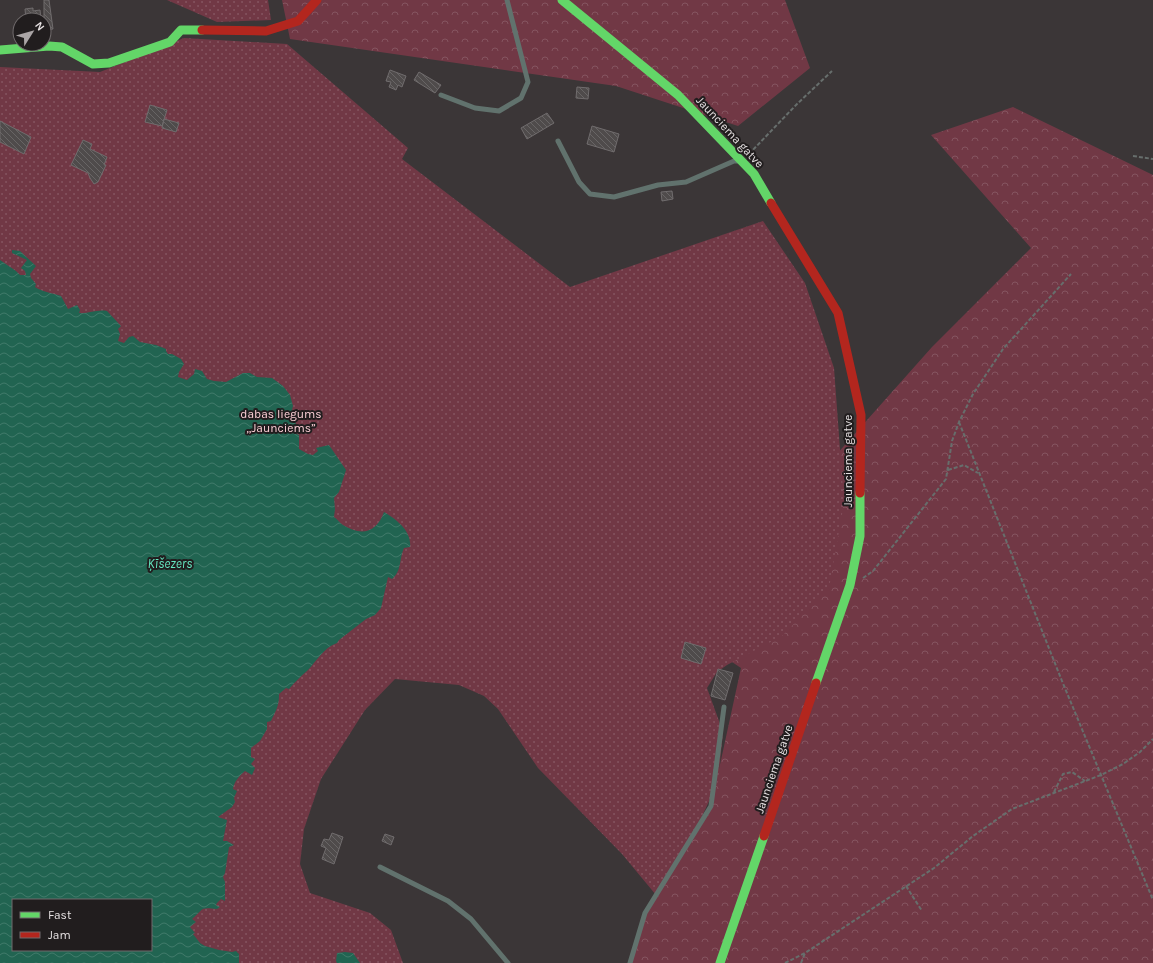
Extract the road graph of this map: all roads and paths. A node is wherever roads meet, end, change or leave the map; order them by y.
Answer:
1 (317, 0) edge
2 (507, 0) edge
3 (562, 0) edge
4 (0, 50) edge
5 (832, 71) dead end
6 (441, 95) dead end
7 (558, 141) dead end
8 (1133, 156) dead end
9 (1153, 160) edge
10 (741, 161) junction
11 (1071, 274) dead end
12 (959, 422) junction
13 (948, 470) junction
14 (979, 473) junction
15 (850, 585) junction
16 (724, 707) dead end
17 (1153, 739) edge
18 (1101, 775) junction
19 (1085, 781) junction
20 (1053, 793) junction
21 (380, 867) dead end
22 (906, 886) junction
23 (1153, 900) edge
24 (922, 911) dead end
25 (804, 953) junction
26 (508, 963) edge
27 (630, 963) edge
28 (720, 963) edge
29 (786, 963) edge
30 (801, 963) edge

1 - 4 main road
2 - 6 lane
3 - 10 main road, Jaunciema gatve
5 - 10 path
7 - 10 lane
8 - 9 path
10 - 15 main road, Jaunciema gatve
11 - 12 path
12 - 13 path
12 - 14 path
13 - 14 path
13 - 15 path
14 - 18 path
15 - 28 main road, Jaunciema gatve
16 - 27 lane
17 - 18 path
18 - 19 path
18 - 23 path
19 - 20 path
19 - 20 path
20 - 22 path
21 - 26 lane
22 - 24 path
22 - 25 path
25 - 29 path
25 - 30 path

